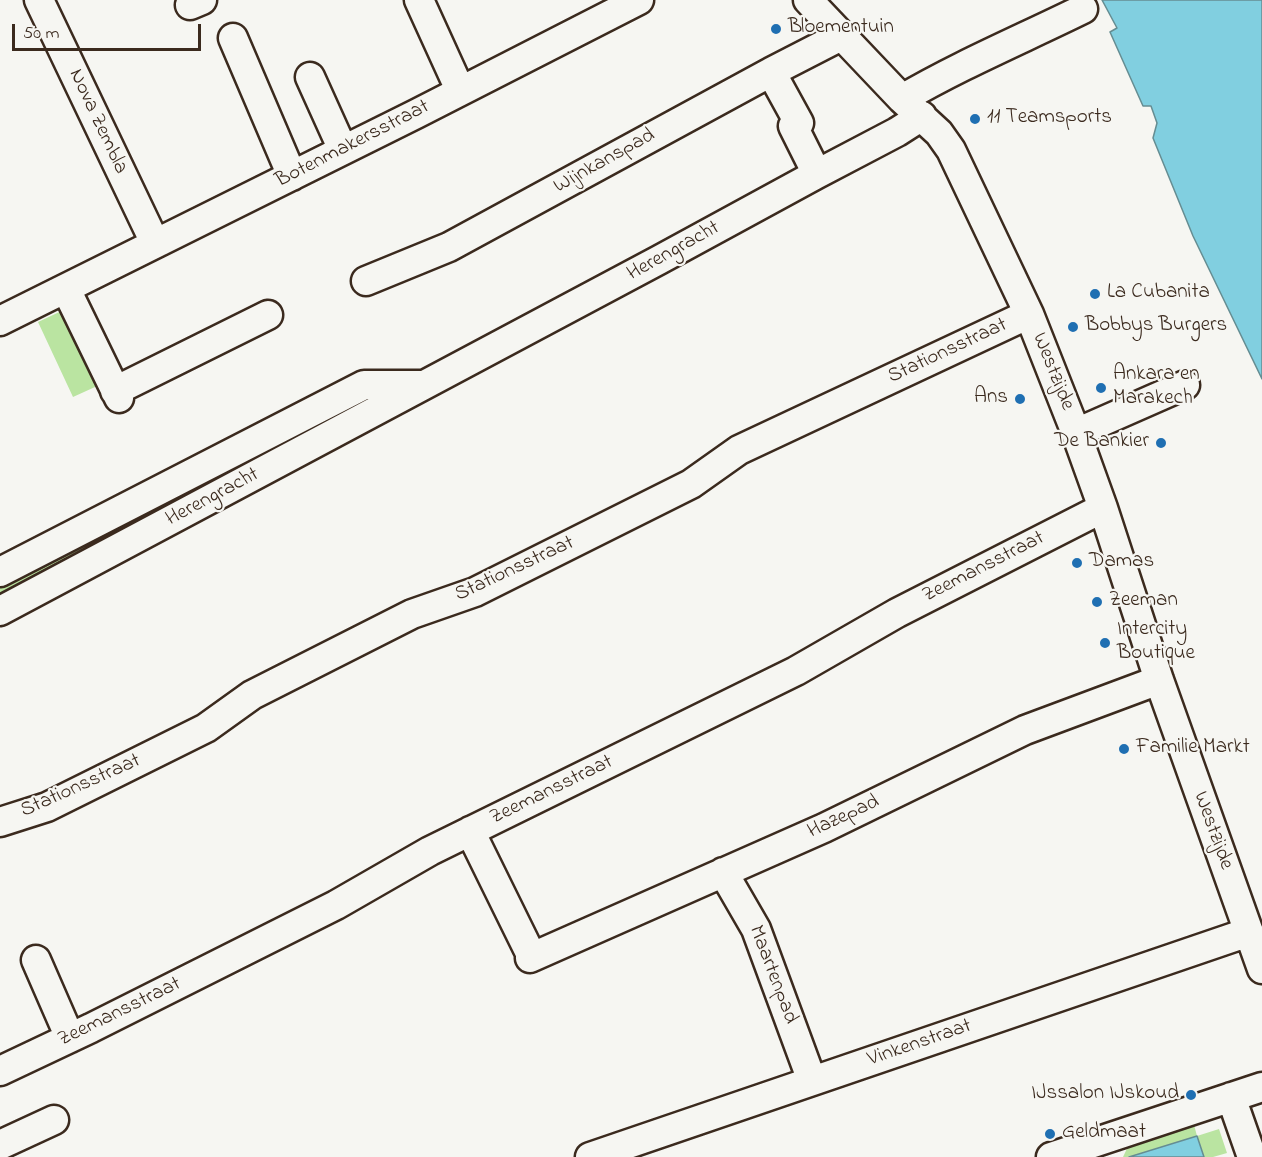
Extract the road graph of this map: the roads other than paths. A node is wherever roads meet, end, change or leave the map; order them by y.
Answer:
1 (39, 0) edge
2 (419, 0) edge
3 (639, 0) edge
4 (808, 0) edge
5 (610, 7) edge
6 (1083, 9) dead end
7 (841, 36) junction
8 (233, 38) dead end
9 (771, 72) junction
10 (310, 77) dead end
11 (460, 90) junction
12 (912, 107) junction
13 (343, 150) junction
14 (817, 174) junction
15 (292, 176) junction
16 (155, 243) junction
17 (366, 281) dead end
18 (66, 289) junction
19 (1029, 314) junction
20 (268, 315) dead end
21 (0, 321) edge
22 (426, 385) junction
23 (1185, 385) dead end
24 (1076, 433) junction
25 (1103, 508) junction
26 (0, 572) edge
27 (0, 611) edge
28 (1159, 680) junction
29 (0, 822) edge
30 (470, 831) junction
31 (723, 872) junction
32 (1249, 932) junction
33 (36, 960) dead end
34 (1262, 969) edge
35 (70, 1038) junction
36 (0, 1071) edge
37 (812, 1081) junction
38 (1262, 1087) edge
39 (1236, 1110) junction
40 (54, 1120) dead end
41 (0, 1145) edge
42 (1251, 1153) edge
43 (590, 1157) edge
44 (1051, 1157) edge

1 - 16 street, Nova Zembla
2 - 11 street
3 - 5 street, Botenmakersstraat
4 - 7 street, Westzijde
5 - 11 street, Botenmakersstraat
6 - 12 street, Herengracht
7 - 9 street, Wijnkanspad
7 - 12 street, Westzijde
8 - 15 street
9 - 14 street
9 - 17 street, Wijnkanspad
10 - 13 street
11 - 13 street, Botenmakersstraat
12 - 14 street, Herengracht
12 - 19 street, Westzijde
13 - 15 street, Botenmakersstraat
14 - 22 street, Herengracht
15 - 16 street, Botenmakersstraat
16 - 18 street, Botenmakersstraat
18 - 20 street
18 - 21 street, Botenmakersstraat
19 - 24 street, Westzijde
19 - 29 street, Stationsstraat
22 - 26 street, Herengracht
22 - 27 street, Herengracht
23 - 24 street
24 - 25 street, Westzijde
25 - 28 street, Westzijde
25 - 30 street, Zeemansstraat
28 - 31 street, Hazepad
28 - 32 street, Westzijde
30 - 31 street, Hazepad
30 - 35 street, Zeemansstraat
31 - 37 street, Maartenpad
32 - 34 street, Westzijde
32 - 37 street, Vinkenstraat
33 - 35 street
35 - 36 street, Zeemansstraat
37 - 43 street, Vinkenstraat
38 - 39 street
39 - 42 street
39 - 44 street
40 - 41 street

